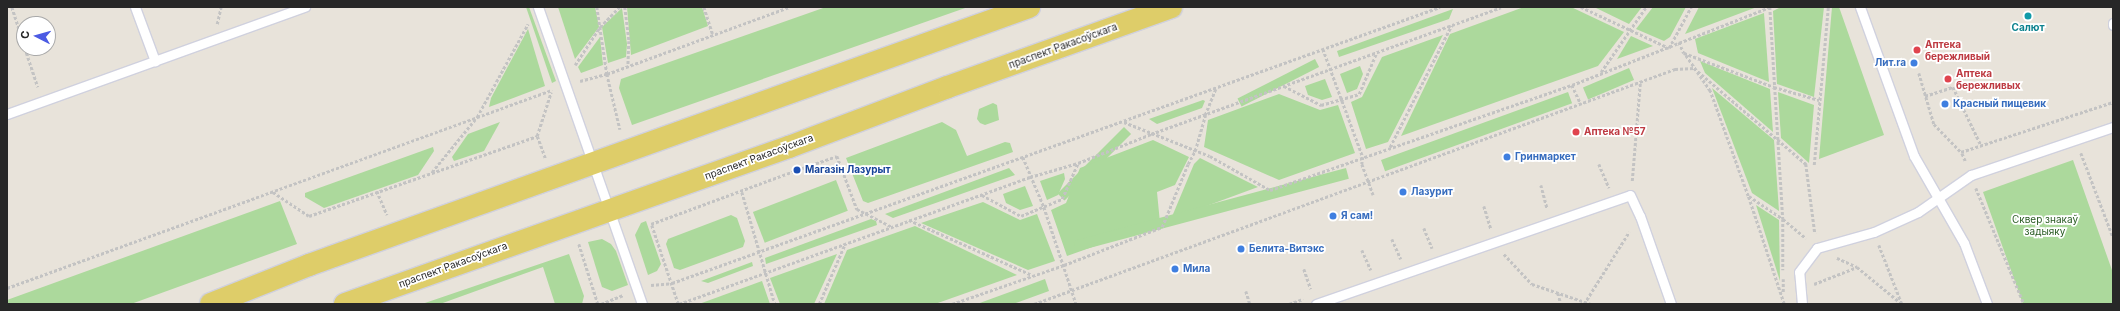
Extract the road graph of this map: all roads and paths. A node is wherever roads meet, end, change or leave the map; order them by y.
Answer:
1 (12, 7) edge
2 (135, 7) edge
3 (305, 7) edge
4 (538, 7) edge
5 (597, 7) edge
6 (619, 7) edge
7 (625, 7) edge
8 (704, 7) edge
9 (789, 7) edge
10 (1029, 7) edge
11 (1171, 7) edge
12 (1440, 7) edge
13 (1501, 7) edge
14 (1581, 7) edge
15 (1646, 7) edge
16 (1691, 7) edge
17 (1770, 7) edge
18 (1828, 7) edge
19 (1860, 7) edge
20 (16, 19) edge
21 (528, 23) dead end
22 (1451, 26) junction
23 (600, 27) junction
24 (1630, 30) junction
25 (713, 34) junction
26 (1679, 42) junction
27 (1669, 48) junction
28 (1323, 49) junction
29 (1684, 53) junction
30 (1376, 54) junction
31 (29, 56) edge
32 (155, 61) junction
33 (628, 65) junction
34 (574, 66) dead end
35 (1694, 68) junction
36 (1330, 69) junction
37 (1600, 73) junction
38 (1919, 73) dead end
39 (576, 74) dead end
40 (607, 74) junction
41 (579, 81) junction
42 (574, 82) dead end
43 (1640, 83) junction
44 (1572, 85) junction
45 (1284, 86) junction
46 (1216, 87) junction
47 (1774, 87) junction
48 (1925, 96) junction
49 (1342, 100) junction
50 (1819, 100) junction
51 (43, 102) junction
52 (1581, 104) junction
53 (7, 114) edge
54 (1205, 115) junction
55 (477, 118) junction
56 (1124, 122) junction
57 (2113, 127) edge
58 (620, 129) dead end
59 (1151, 134) junction
60 (537, 136) junction
61 (1778, 140) junction
62 (1981, 145) dead end
63 (1390, 148) junction
64 (2079, 149) dead end
65 (1195, 151) junction
66 (1961, 152) dead end
67 (1023, 157) junction
68 (1363, 157) junction
69 (545, 158) dead end
70 (593, 163) junction
71 (1078, 163) junction
72 (1599, 164) dead end
73 (1814, 165) dead end
74 (432, 172) junction
75 (1030, 177) junction
76 (1368, 180) junction
77 (1541, 185) dead end
78 (1610, 190) dead end
79 (273, 191) junction
80 (742, 192) junction
81 (982, 194) junction
82 (1373, 195) dead end
83 (1630, 195) junction
84 (1939, 196) junction
85 (1484, 206) dead end
86 (1044, 207) junction
87 (608, 210) junction
88 (1548, 212) dead end
89 (866, 213) junction
90 (1640, 216) junction
91 (908, 220) junction
92 (892, 226) junction
93 (1424, 228) dead end
94 (1874, 232) junction
95 (2113, 237) edge
96 (1392, 239) dead end
97 (585, 242) dead end
98 (579, 244) junction
99 (846, 244) junction
100 (1494, 244) junction
101 (571, 247) dead end
102 (1817, 248) junction
103 (1362, 250) dead end
104 (761, 252) junction
105 (1433, 252) dead end
106 (1403, 264) dead end
107 (1064, 265) junction
108 (1857, 267) dead end
109 (1304, 269) dead end
110 (764, 272) junction
111 (1032, 275) junction
112 (1373, 275) dead end
113 (672, 283) junction
114 (650, 285) dead end
115 (7, 288) edge
116 (1799, 288) junction
117 (1072, 290) junction
118 (1246, 290) dead end
119 (627, 293) dead end
120 (1558, 293) junction
121 (1783, 296) junction
122 (1315, 300) edge
123 (1076, 303) dead end
124 (1584, 303) edge
125 (211, 304) edge
126 (346, 304) edge
127 (600, 304) edge
128 (642, 304) edge
129 (678, 304) edge
130 (775, 304) edge
131 (819, 304) edge
132 (952, 304) edge
133 (1034, 304) edge
134 (1250, 304) edge
135 (1561, 304) edge
136 (1591, 304) edge
137 (1671, 304) edge
138 (1784, 304) edge
139 (1802, 304) edge
140 (1902, 304) edge
141 (1987, 304) edge

1 - 20 path
2 - 32 lane
3 - 32 lane
4 - 70 lane
5 - 23 path
6 - 23 path
7 - 33 path
8 - 25 path
9 - 25 path
10 - 70 main road
11 - 87 main road, праспект Ракасоўскага
12 - 28 path
13 - 22 path
14 - 24 path
15 - 24 path
16 - 27 path
17 - 26 path
17 - 47 path
18 - 50 path
19 - 84 lane
21 - 55 path
22 - 30 path
22 - 63 path
23 - 34 path
23 - 40 path
24 - 27 path
24 - 37 path
25 - 33 path
26 - 27 path
26 - 29 path
27 - 37 path
28 - 36 path
28 - 46 path
29 - 35 path
29 - 47 path
30 - 36 path
30 - 49 path
31 - 51 path
32 - 51 lane
33 - 40 path
35 - 43 path
35 - 61 path
35 - 121 path
36 - 45 path
36 - 49 path
37 - 44 path
38 - 48 path
39 - 41 path
40 - 41 path
40 - 58 path
41 - 42 path
43 - 52 path
43 - 83 path
44 - 52 path
44 - 63 path
45 - 49 path
45 - 54 path
46 - 54 path
46 - 56 path
47 - 50 path
47 - 61 path
48 - 62 path
48 - 66 path
49 - 68 path
50 - 73 path
51 - 53 lane
52 - 76 path
54 - 59 path
54 - 65 path
55 - 60 path
55 - 74 path
55 - 79 path
56 - 59 path
56 - 67 path
57 - 84 lane
59 - 65 path
59 - 71 path
60 - 69 path
60 - 74 path
61 - 102 path
61 - 121 path
63 - 68 path
64 - 95 path
65 - 68 path
65 - 107 path
67 - 75 path
67 - 89 path
68 - 76 path
70 - 87 lane
70 - 125 main road
71 - 75 path
71 - 86 path
72 - 78 path
74 - 79 path
75 - 81 path
75 - 86 path
76 - 82 path
76 - 117 path
77 - 88 path
79 - 115 path
80 - 89 path
80 - 104 path
80 - 113 path
81 - 86 path
81 - 91 path
83 - 90 lane
83 - 100 lane
84 - 94 lane
84 - 141 lane
85 - 100 path
86 - 107 path
87 - 126 main road, праспект Ракасоўскага
87 - 128 lane
89 - 92 path
89 - 104 path
90 - 124 path
90 - 137 lane
91 - 92 path
91 - 111 path
92 - 99 path
93 - 105 path
94 - 102 lane
94 - 140 path
96 - 106 path
97 - 98 path
98 - 101 path
98 - 127 path
99 - 110 path
99 - 131 path
100 - 120 path
100 - 122 lane
102 - 116 lane
103 - 112 path
104 - 110 path
104 - 113 path
107 - 111 path
107 - 117 path
108 - 116 path
109 - 122 path
110 - 129 path
110 - 130 path
111 - 132 path
113 - 114 path
113 - 129 path
116 - 121 path
116 - 139 lane
117 - 123 path
117 - 133 path
118 - 134 path
119 - 127 path
120 - 124 path
120 - 135 path
121 - 138 path
124 - 136 path

